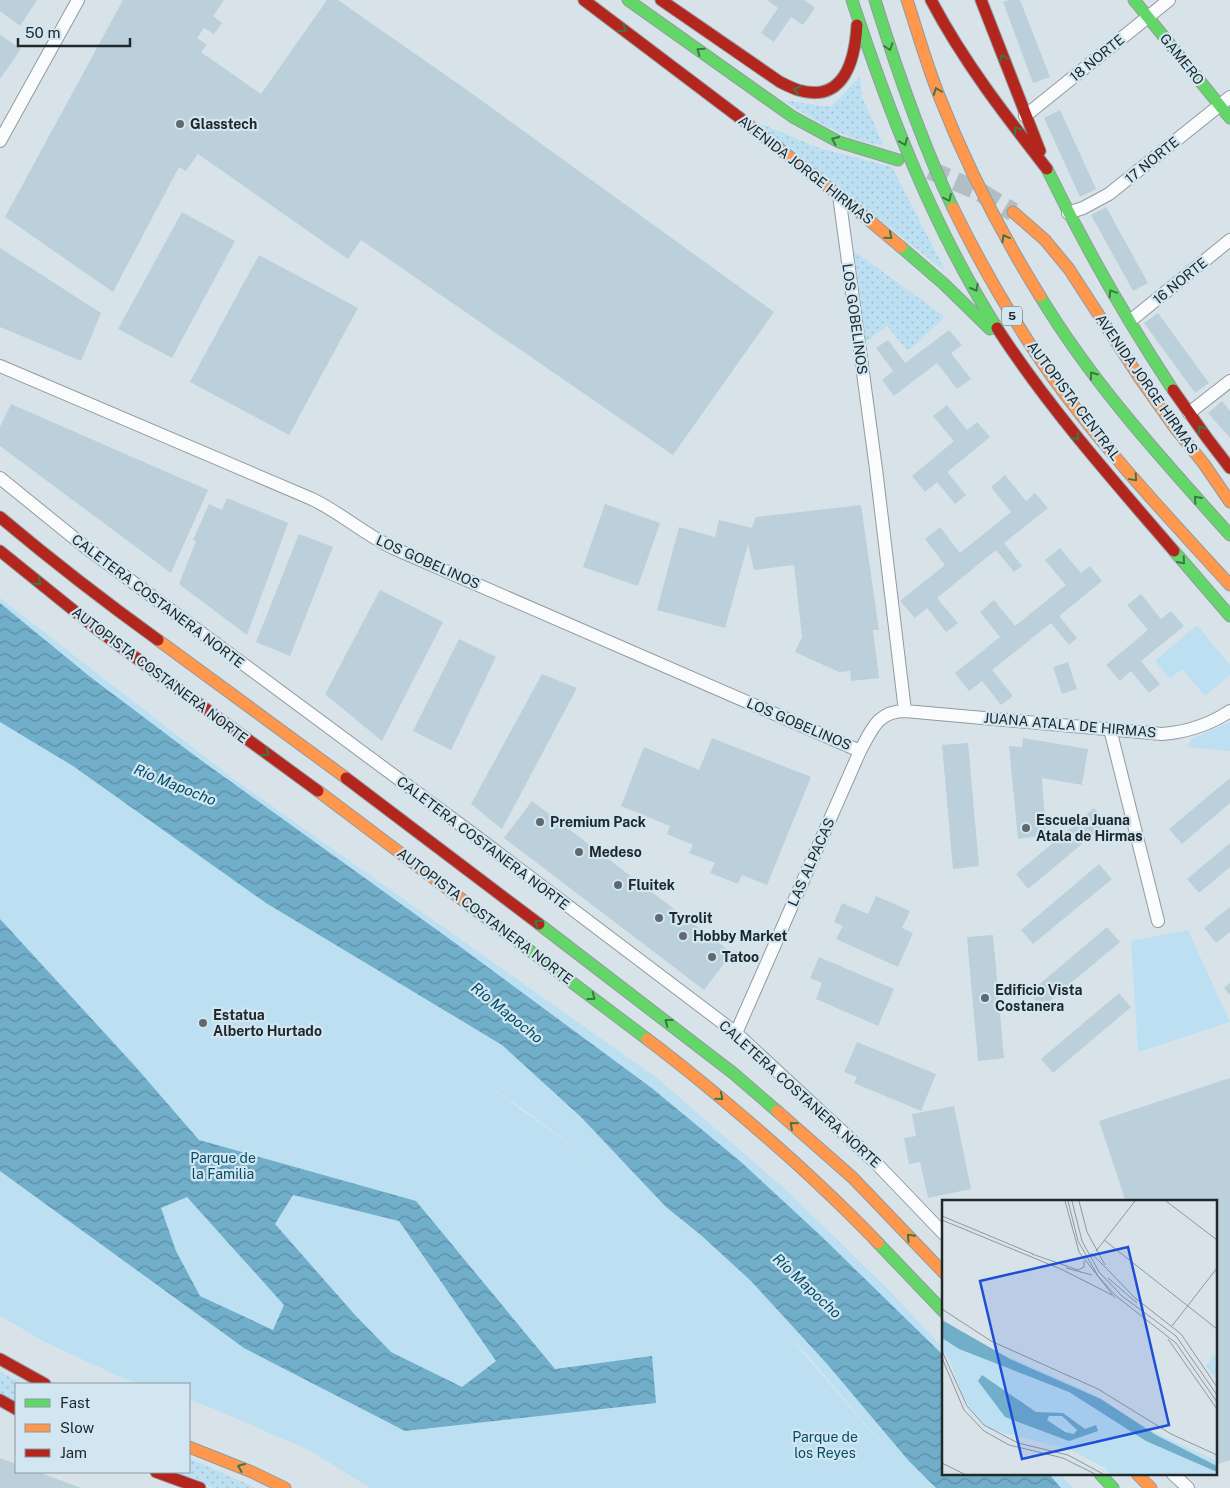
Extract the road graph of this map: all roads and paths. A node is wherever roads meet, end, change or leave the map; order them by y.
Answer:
1 (78, 0) edge
2 (584, 0) edge
3 (628, 0) edge
4 (661, 0) edge
5 (852, 0) edge
6 (875, 0) edge
7 (907, 0) edge
8 (932, 0) edge
9 (981, 0) edge
10 (1134, 0) edge
11 (1169, 0) edge
12 (856, 14) junction
13 (1148, 17) junction
14 (1225, 102) edge
15 (1026, 116) junction
16 (1230, 118) edge
17 (0, 141) edge
18 (898, 160) dead end
19 (1047, 169) junction
20 (838, 195) junction
21 (1013, 212) tunnel mouth
22 (1068, 213) junction
23 (1230, 240) edge
24 (1130, 321) junction
25 (1016, 356) junction
26 (0, 366) edge
27 (1230, 381) edge
28 (1189, 414) junction
29 (1204, 464) junction
30 (1230, 468) edge
31 (0, 478) edge
32 (1230, 492) edge
33 (1230, 502) edge
34 (0, 517) edge
35 (1230, 535) edge
36 (0, 551) edge
37 (1230, 585) edge
38 (1230, 616) edge
39 (906, 711) junction
40 (1230, 711) edge
41 (1110, 729) junction
42 (860, 751) junction
43 (1158, 921) dead end
44 (736, 1033) junction
45 (942, 1232) edge
46 (942, 1270) edge
47 (942, 1310) edge
48 (0, 1359) edge
49 (43, 1383) edge
50 (0, 1400) edge
51 (15, 1408) edge
52 (190, 1446) edge
53 (159, 1473) edge
54 (1102, 1476) edge
55 (1139, 1476) edge
56 (1175, 1476) edge
57 (200, 1488) edge
58 (285, 1488) edge
59 (1113, 1488) edge
60 (1151, 1488) edge
61 (1188, 1488) edge

1 - 17 street
2 -> 20 main road, AVENIDA JORGE HIRMAS
18 -> 3 main road
12 -> 4 main road
5 - 12 main road
6 -> 37 main road, AUTOPISTA CENTRAL / 5
35 -> 7 main road, 5
19 -> 8 main road
15 -> 9 main road
10 - 13 main road, GAMERO
11 - 13 street, 18 NORTE
12 -> 25 main road
13 - 14 main road, GAMERO
13 - 15 street, 18 NORTE
14 - 16 main road, GAMERO
14 - 22 street, 17 NORTE
15 - 19 main road
19 - 22 main road
20 -> 25 main road, AVENIDA JORGE HIRMAS
20 - 39 street, LOS GOBELINOS
21 - 29 main road, AVENIDA JORGE HIRMAS
24 -> 22 main road
23 - 24 street, 16 NORTE
24 - 28 main road
25 -> 38 main road
26 - 42 street, LOS GOBELINOS
27 - 28 street
30 -> 28 main road
29 - 32 main road
29 - 33 main road
31 - 44 street, CALETERA COSTANERA NORTE
46 -> 34 main road, AUTOPISTA COSTANERA NORTE
36 -> 47 main road, AUTOPISTA COSTANERA NORTE
39 - 41 street, JUANA ATALA DE HIRMAS
39 - 42 street, LAS ALPACAS
40 - 41 street, JUANA ATALA DE HIRMAS
41 - 43 street
42 - 44 street, LAS ALPACAS
44 - 45 street, CALETERA COSTANERA NORTE
48 - 49 main road
50 - 51 main road
58 -> 52 main road
53 - 57 main road
54 - 59 main road
55 - 60 main road
56 - 61 street

